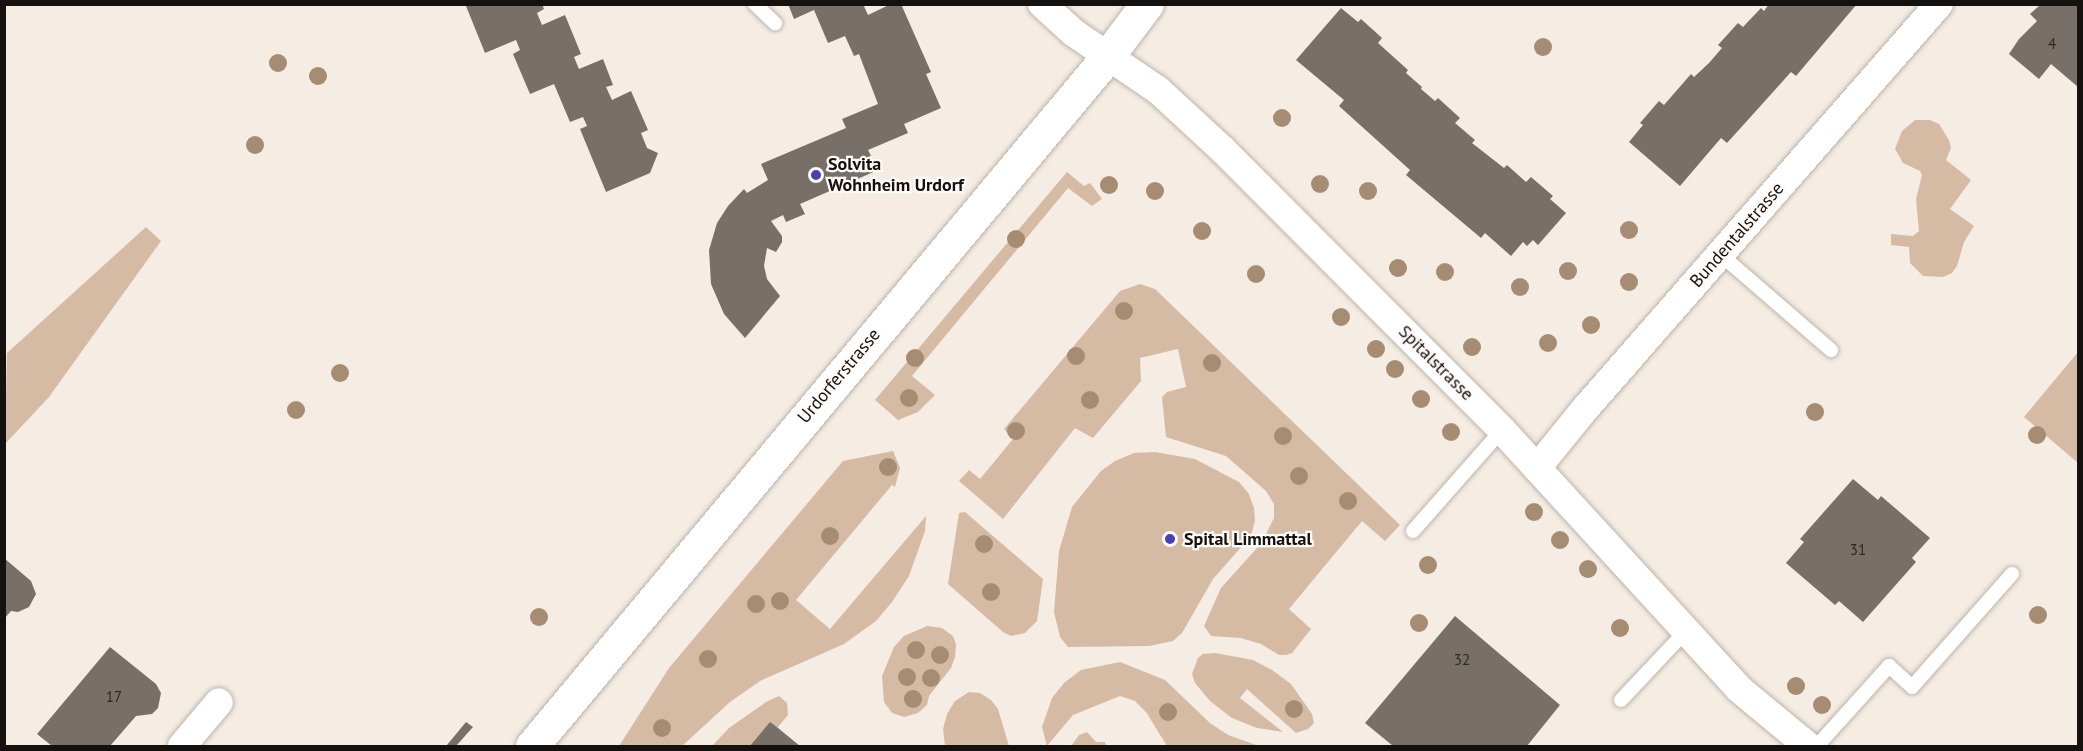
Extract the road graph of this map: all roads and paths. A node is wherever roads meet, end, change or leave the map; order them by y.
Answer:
1 (755, 4) edge
2 (1042, 4) edge
3 (1147, 4) edge
4 (1938, 4) edge
5 (775, 23) dead end
6 (1107, 57) junction
7 (1720, 254) junction
8 (1831, 350) dead end
9 (1502, 430) junction
10 (1537, 468) junction
11 (1413, 531) dead end
12 (2012, 574) dead end
13 (1686, 631) junction
14 (1621, 700) dead end
15 (219, 702) dead end
16 (182, 747) edge
17 (532, 747) edge
18 (1808, 747) edge
19 (1817, 747) edge

1 - 5 lane
2 - 6 street, Spitalstrasse
3 - 6 main road, Urdorferstrasse
4 - 7 street, Bundentalstrasse
6 - 9 street, Spitalstrasse
6 - 17 main road, Urdorferstrasse
7 - 8 lane
7 - 10 street, Bundentalstrasse
9 - 10 street, Spitalstrasse
9 - 11 lane
10 - 13 street, Spitalstrasse
12 - 19 lane
13 - 14 lane
13 - 18 street, Spitalstrasse
15 - 16 street

